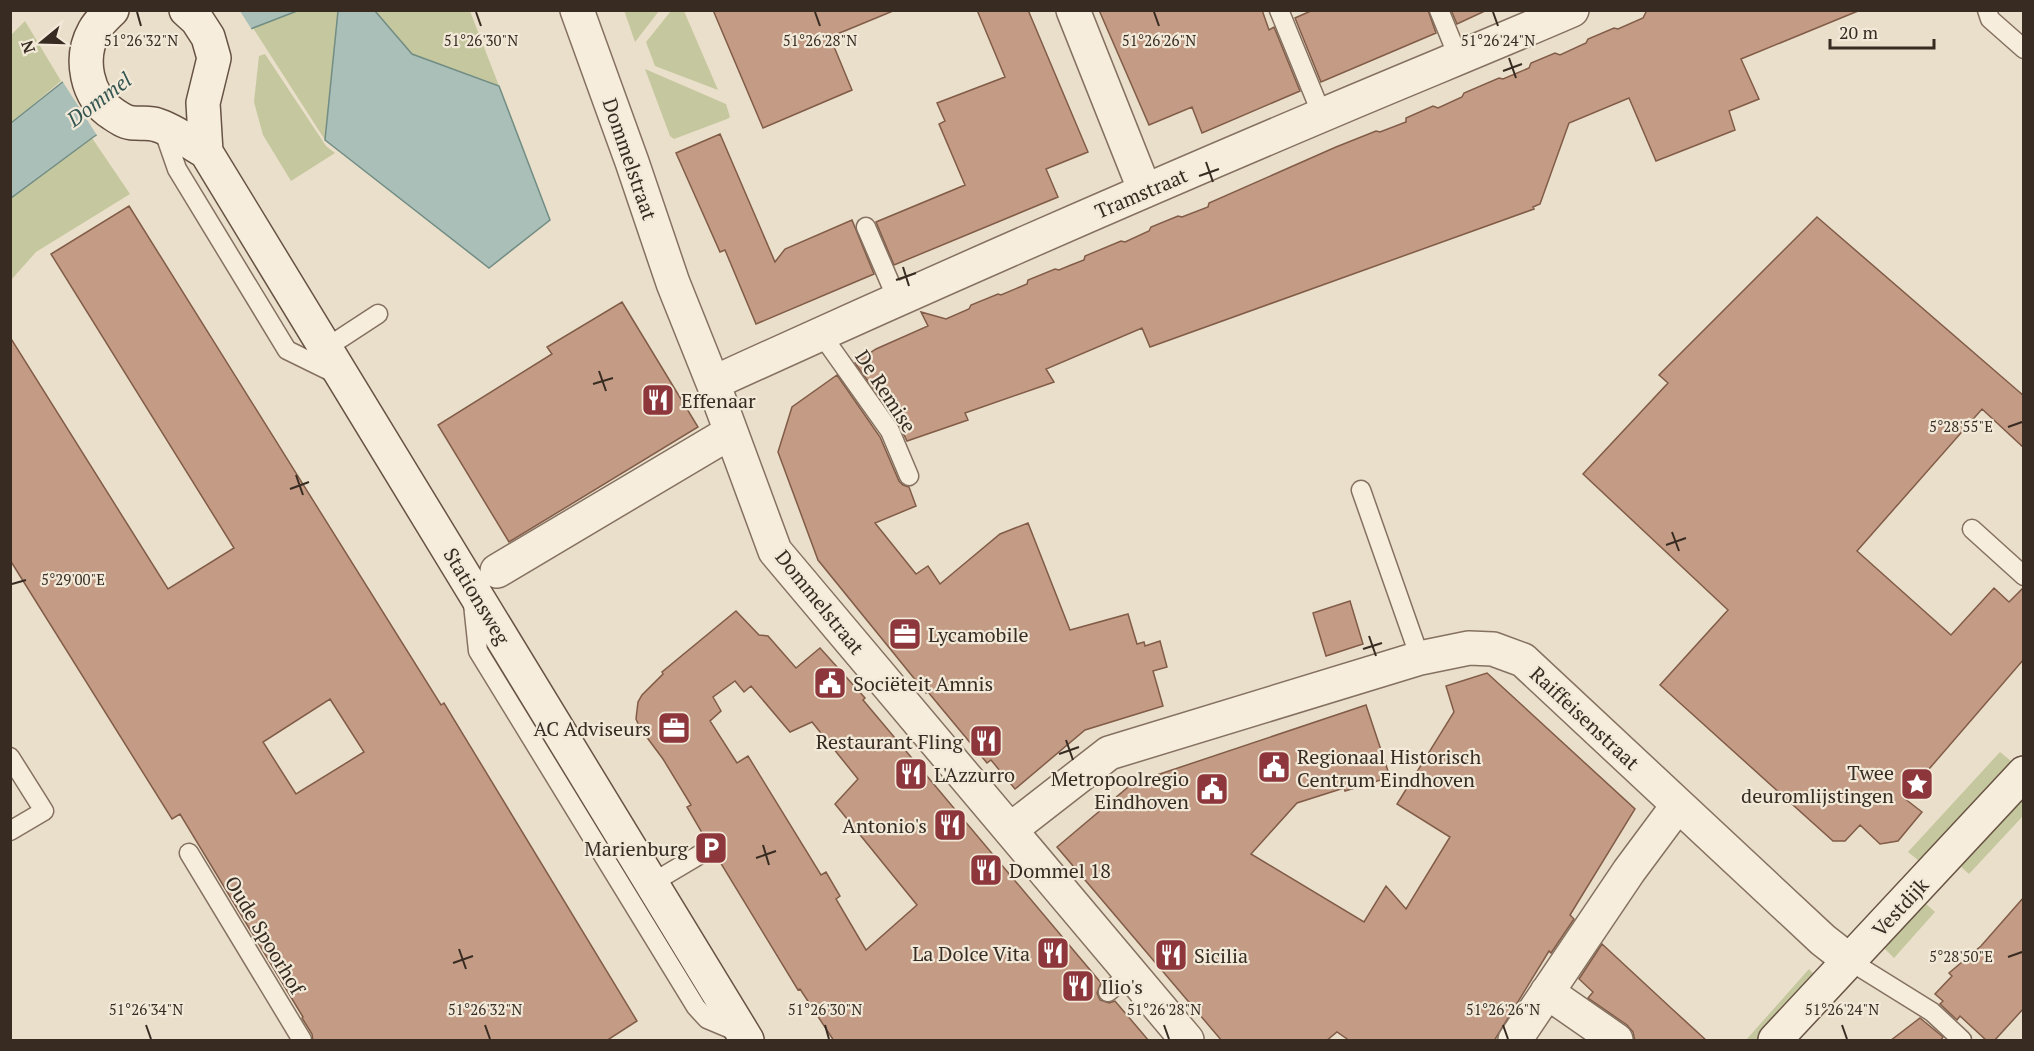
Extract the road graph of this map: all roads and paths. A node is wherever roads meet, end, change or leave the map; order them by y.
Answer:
1 (186, 10) edge
2 (577, 10) edge
3 (1073, 10) edge
4 (1279, 10) edge
5 (1439, 10) edge
6 (1572, 10) edge
7 (1987, 10) edge
8 (104, 13) edge
9 (2024, 49) edge
10 (1459, 59) junction
11 (1322, 115) junction
12 (162, 126) junction
13 (206, 152) junction
14 (1145, 191) junction
15 (867, 227) dead end
16 (897, 299) junction
17 (378, 314) dead end
18 (821, 334) junction
19 (326, 348) junction
20 (345, 378) junction
21 (713, 383) junction
22 (731, 432) junction
23 (909, 476) dead end
24 (1361, 490) dead end
25 (1972, 529) dead end
26 (496, 572) junction
27 (2024, 576) edge
28 (1420, 658) junction
29 (10, 757) edge
30 (2024, 773) edge
31 (1678, 805) junction
32 (1010, 830) junction
33 (10, 831) edge
34 (711, 848) dead end
35 (189, 853) dead end
36 (652, 883) junction
37 (1850, 961) junction
38 (1547, 992) junction
39 (746, 1037) edge
40 (302, 1041) edge
41 (1187, 1041) edge
42 (1515, 1041) edge
43 (1616, 1041) edge
44 (1775, 1041) edge
45 (1962, 1041) edge

1 - 13 street, Stationsweg
2 - 21 street, Dommelstraat
3 - 14 street
4 - 11 lane
5 - 10 lane
6 - 10 street, Tramstraat
7 - 9 lane
8 - 12 street, Stationsweg
10 - 11 street, Tramstraat
11 - 14 street, Tramstraat
12 - 13 street, Stationsweg
12 - 20 lane
13 - 19 street, Stationsweg
14 - 16 street, Tramstraat
15 - 16 lane
16 - 18 street, Tramstraat
17 - 19 lane
18 - 21 street, Tramstraat
18 - 23 lane, De Remise
19 - 20 street, Stationsweg
20 - 26 street, Stationsweg
21 - 22 street, Dommelstraat
22 - 26 street
22 - 32 street, Dommelstraat
24 - 28 lane
25 - 27 lane
26 - 36 street, Stationsweg
26 - 39 lane
28 - 31 street, Raiffeisenstraat
28 - 32 street, Raiffeisenstraat
29 - 33 lane
30 - 37 street, Vestdijk
31 - 37 street, Raiffeisenstraat
31 - 38 street
32 - 41 street, Dommelstraat
34 - 36 lane
35 - 40 lane, Oude Spoorhof
36 - 39 street, Stationsweg
37 - 44 street, Vestdijk
37 - 45 lane, Raiffeisenstraat
38 - 42 street
38 - 43 street

